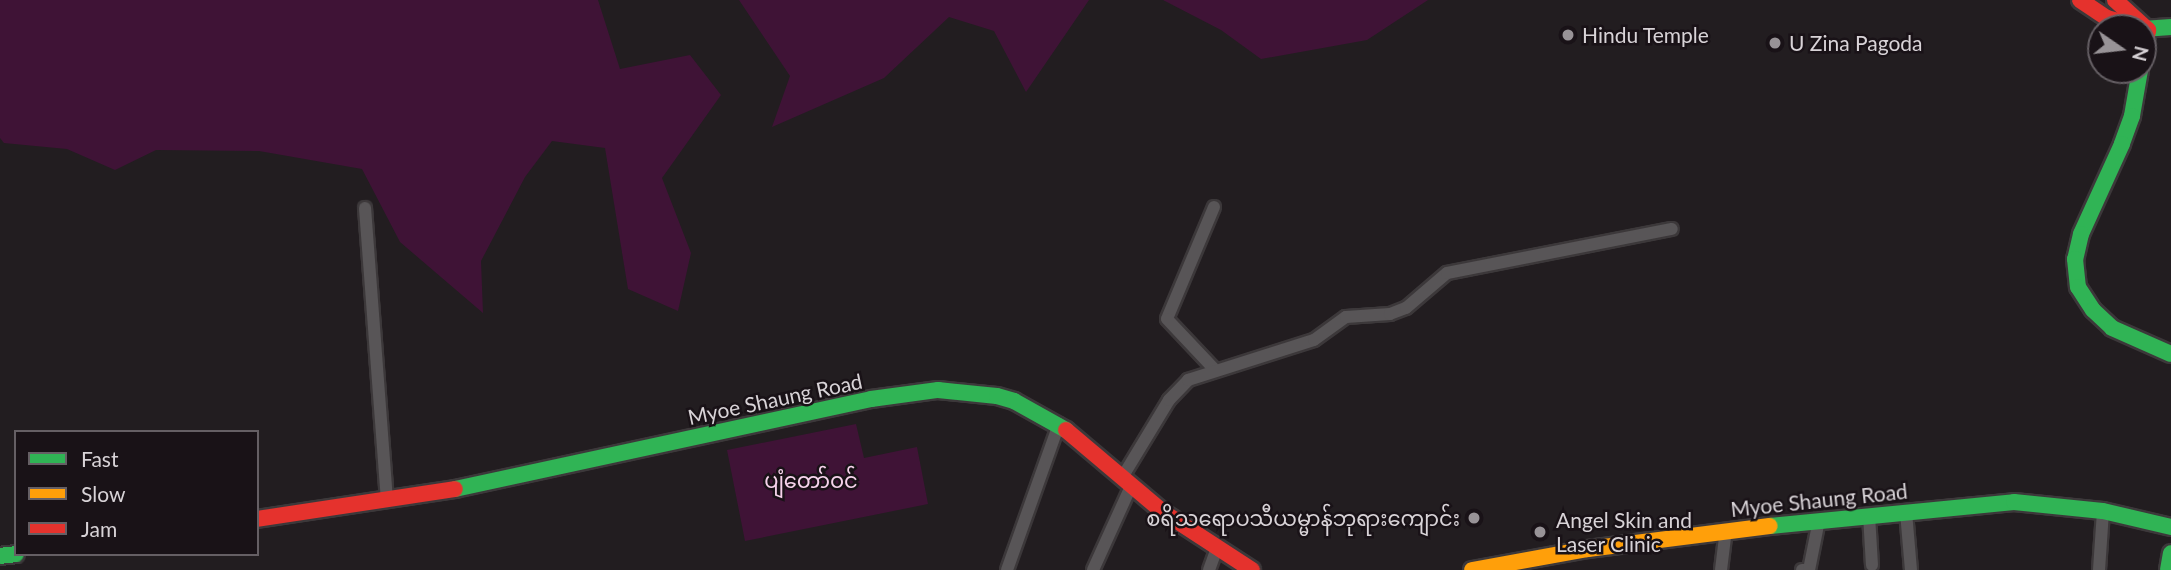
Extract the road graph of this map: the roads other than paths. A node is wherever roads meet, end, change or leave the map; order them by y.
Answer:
1 (2080, 0) edge
2 (2115, 0) edge
3 (2101, 14) edge
4 (2129, 14) edge
5 (2137, 84) edge
6 (1214, 207) dead end
7 (365, 208) dead end
8 (1672, 229) dead end
9 (2171, 354) edge
10 (1215, 370) junction
11 (1059, 424) junction
12 (1128, 480) junction
13 (387, 499) junction
14 (2103, 511) junction
15 (1906, 512) junction
16 (1869, 515) junction
17 (259, 519) edge
18 (1819, 520) junction
19 (2171, 527) edge
20 (1726, 532) junction
21 (1217, 548) junction
22 (2171, 553) edge
23 (1872, 565) dead end
24 (1007, 570) edge
25 (1093, 570) edge
26 (1209, 570) edge
27 (1252, 570) edge
28 (1472, 570) edge
29 (1721, 570) edge
30 (1802, 570) edge
31 (1911, 570) edge
32 (2099, 570) edge
33 (2168, 570) edge

1 - 3 main road
2 - 4 main road
5 - 9 main road
6 - 10 street
7 - 13 street
8 - 10 street
10 - 12 street
11 - 12 main road, Myoe Shaung Road
11 - 13 main road, Myoe Shaung Road
11 - 24 street
12 - 21 main road, Myoe Shaung Road
12 - 25 street
13 - 17 main road, Myoe Shaung Road
14 - 15 main road, Myoe Shaung Road
14 - 19 main road, Myoe Shaung Road
14 - 32 street
15 - 16 main road, Myoe Shaung Road
15 - 31 street
16 - 18 main road, Myoe Shaung Road
16 - 23 street
18 - 20 main road, Myoe Shaung Road
18 - 30 street
20 - 28 main road, Myoe Shaung Road
20 - 29 street
21 - 26 street
21 - 27 main road, Myoe Shaung Road
22 - 33 main road

